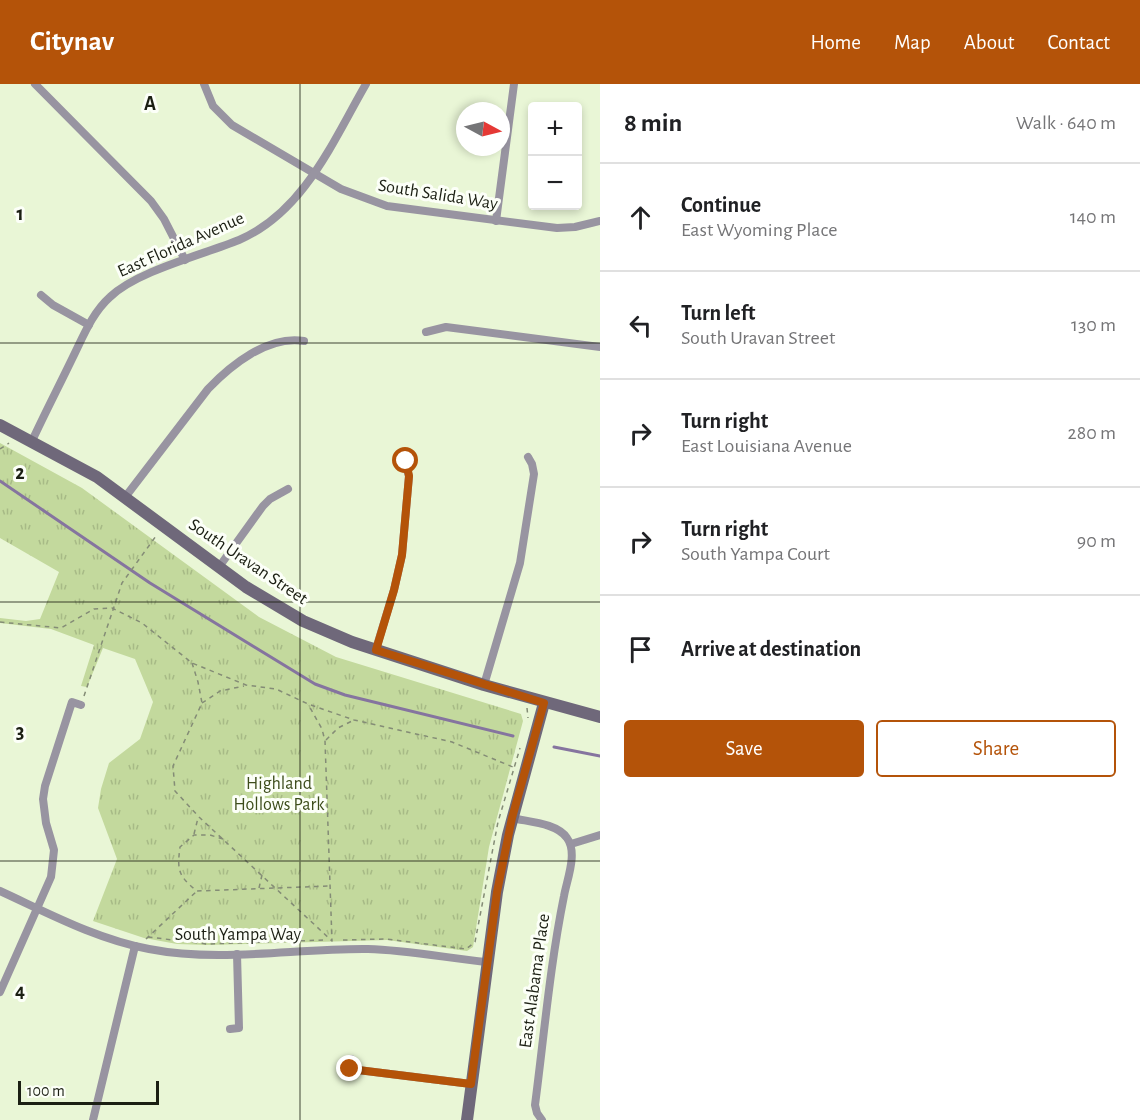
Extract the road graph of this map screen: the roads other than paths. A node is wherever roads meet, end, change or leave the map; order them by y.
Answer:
1 (35, 84) edge
2 (204, 84) edge
3 (366, 84) edge
4 (514, 84) edge
5 (314, 173) junction
6 (496, 221) junction
7 (600, 221) edge
8 (185, 260) junction
9 (42, 295) dead end
10 (88, 325) junction
11 (426, 332) dead end
12 (304, 341) dead end
13 (600, 346) edge
14 (0, 425) edge
15 (32, 441) junction
16 (402, 455) dead end
17 (528, 456) dead end
18 (288, 489) dead end
19 (126, 496) junction
20 (219, 567) junction
21 (376, 650) junction
22 (484, 685) junction
23 (544, 703) junction
24 (81, 705) road end
25 (600, 717) edge
26 (512, 818) junction
27 (600, 836) edge
28 (570, 844) junction
29 (0, 891) edge
30 (37, 908) junction
31 (135, 946) junction
32 (237, 954) junction
33 (486, 962) junction
34 (0, 992) edge
35 (230, 1029) dead end
36 (351, 1059) dead end
37 (471, 1084) junction
38 (93, 1120) edge
39 (467, 1120) edge
40 (542, 1120) edge

1 - 8 street
2 - 5 street, South Salida Way
3 - 5 street, East Florida Avenue
4 - 6 street
5 - 6 street, South Salida Way
5 - 8 street, East Florida Avenue
6 - 7 street, South Salida Way
8 - 10 street, East Florida Avenue
9 - 10 street
10 - 15 street, East Florida Avenue
11 - 13 street
12 - 19 street
14 - 15 street, South Uravan Street
15 - 19 street, South Uravan Street
16 - 21 street
17 - 22 street
18 - 20 street
19 - 20 street, South Uravan Street
20 - 21 street, South Uravan Street
21 - 22 street, South Uravan Street
22 - 23 street, South Uravan Street
23 - 25 street, South Uravan Street
23 - 26 street
24 - 30 street
26 - 28 street
26 - 33 street
27 - 28 street
28 - 40 street, East Alabama Place
29 - 30 street, South Yampa Way
30 - 31 street, South Yampa Way
30 - 34 street
31 - 32 street, South Yampa Way
31 - 38 street
32 - 33 street, South Yampa Way
32 - 35 street
33 - 37 street
36 - 37 street
37 - 39 street

